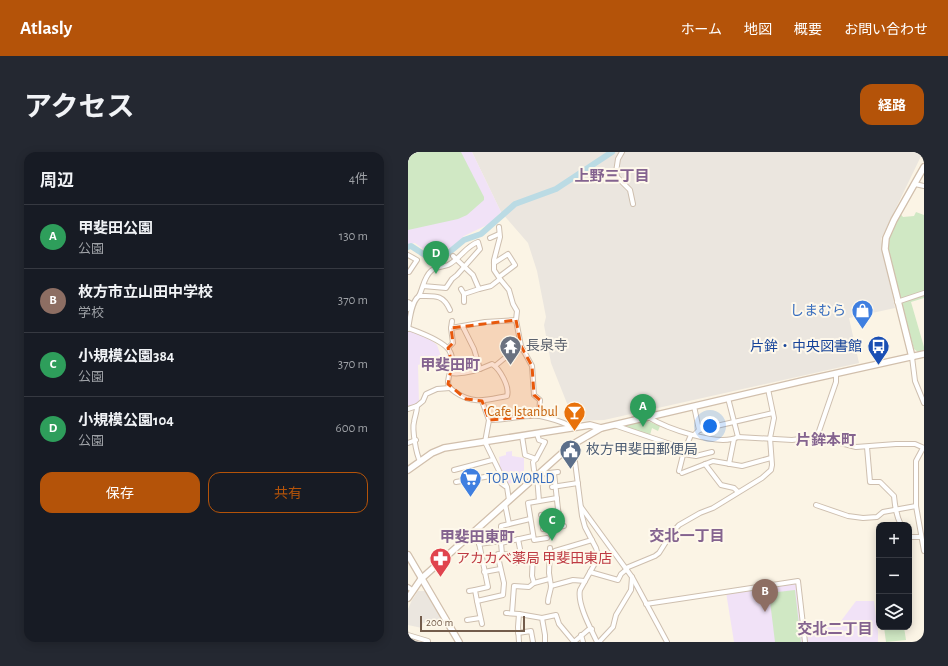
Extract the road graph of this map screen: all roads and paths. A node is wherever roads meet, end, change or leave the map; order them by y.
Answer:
1 (622, 152) edge
2 (924, 166) edge
3 (915, 184) junction
4 (924, 186) edge
5 (633, 204) dead end
6 (499, 228) dead end
7 (499, 234) junction
8 (490, 238) dead end
9 (408, 255) edge
10 (455, 258) junction
11 (494, 263) junction
12 (464, 267) junction
13 (408, 272) edge
14 (499, 278) junction
15 (423, 286) junction
16 (462, 288) dead end
17 (479, 289) junction
18 (924, 293) edge
19 (464, 294) junction
20 (419, 296) junction
21 (408, 302) edge
22 (464, 302) dead end
23 (897, 302) junction
24 (408, 309) edge
25 (450, 310) dead end
26 (409, 315) edge
27 (516, 320) junction
28 (452, 321) dead end
29 (464, 327) junction
30 (451, 328) junction
31 (408, 329) edge
32 (448, 348) junction
33 (522, 348) junction
34 (924, 354) edge
35 (912, 357) junction
36 (496, 366) junction
37 (480, 369) junction
38 (450, 373) junction
39 (836, 374) junction
40 (450, 388) junction
41 (768, 389) junction
42 (728, 398) junction
43 (482, 401) junction
44 (924, 403) edge
45 (417, 406) junction
46 (694, 406) junction
47 (408, 410) edge
48 (774, 413) junction
49 (539, 416) junction
50 (648, 417) junction
51 (489, 420) junction
52 (735, 421) junction
53 (614, 425) junction
54 (568, 427) junction
55 (601, 428) junction
56 (699, 430) junction
57 (537, 434) junction
58 (693, 435) junction
59 (522, 436) junction
60 (817, 437) junction
61 (736, 438) junction
62 (770, 438) junction
63 (416, 440) junction
64 (485, 442) junction
65 (408, 443) edge
66 (570, 446) junction
67 (868, 447) junction
68 (924, 448) edge
69 (684, 452) junction
70 (712, 452) dead end
71 (771, 458) junction
72 (536, 459) junction
73 (492, 460) junction
74 (420, 461) junction
75 (705, 464) junction
76 (729, 464) junction
77 (408, 470) edge
78 (454, 470) dead end
79 (536, 473) junction
80 (456, 482) dead end
81 (578, 483) junction
82 (554, 486) junction
83 (507, 487) junction
84 (738, 492) junction
85 (557, 498) junction
86 (539, 501) junction
87 (507, 502) junction
88 (816, 505) dead end
89 (916, 506) junction
90 (581, 507) junction
91 (895, 510) junction
92 (559, 513) junction
93 (541, 515) dead end
94 (530, 519) junction
95 (899, 522) edge
96 (509, 524) junction
97 (543, 529) dead end
98 (475, 531) junction
99 (533, 536) junction
100 (921, 537) junction
101 (547, 538) dead end
102 (912, 538) edge
103 (518, 539) junction
104 (592, 540) junction
105 (501, 542) junction
106 (479, 544) junction
107 (550, 548) dead end
108 (555, 551) dead end
109 (924, 551) edge
110 (533, 553) dead end
111 (502, 554) junction
112 (408, 555) edge
113 (518, 555) junction
114 (518, 563) dead end
115 (500, 569) junction
116 (627, 569) junction
117 (484, 572) junction
118 (590, 572) junction
119 (632, 577) junction
120 (421, 579) junction
121 (549, 579) junction
122 (585, 581) junction
123 (534, 583) junction
124 (551, 586) junction
125 (410, 589) edge
126 (475, 590) junction
127 (469, 591) dead end
128 (408, 598) edge
129 (477, 601) junction
130 (548, 602) dead end
131 (646, 604) junction
132 (506, 613) dead end
133 (512, 613) junction
134 (519, 614) junction
135 (480, 618) junction
136 (542, 618) junction
137 (467, 620) dead end
138 (482, 624) dead end
139 (592, 629) junction
140 (518, 633) junction
141 (408, 635) edge
142 (581, 635) junction
143 (428, 642) edge
144 (459, 642) edge
145 (519, 642) edge
146 (533, 642) edge
147 (545, 642) edge
148 (574, 642) edge
149 (583, 642) edge
150 (598, 642) edge
151 (667, 642) edge
152 (805, 642) edge

1 - 5 street
2 - 3 street
3 - 4 street
3 - 23 street
6 - 7 street
7 - 8 street
7 - 11 street
9 - 13 street
10 - 12 street
10 - 12 street
10 - 15 street
11 - 14 street
11 - 14 street
12 - 15 street
12 - 17 street
14 - 17 street
14 - 27 street
15 - 20 street
16 - 19 street
17 - 19 street
18 - 23 street
19 - 22 street
20 - 25 street
20 - 26 street
21 - 24 street
23 - 35 street
26 - 31 street
27 - 29 street
27 - 33 street
28 - 30 street
29 - 30 street
29 - 37 street
30 - 32 street
31 - 32 street
32 - 38 street
33 - 36 street
33 - 49 street
34 - 35 street
35 - 39 street
35 - 44 street
36 - 37 street
36 - 43 street
37 - 38 street
38 - 40 street
39 - 41 street
39 - 60 street
40 - 43 street
40 - 45 street
41 - 42 street
41 - 48 street
42 - 46 street
42 - 52 street
43 - 51 street
45 - 47 street
45 - 63 street
46 - 50 street
46 - 56 street
48 - 52 street
48 - 62 street
49 - 51 street
49 - 54 street
50 - 53 street
50 - 58 street
51 - 64 street
52 - 56 street
52 - 61 street
53 - 55 street
53 - 69 street
54 - 55 street
54 - 57 street
55 - 66 street
56 - 58 street
57 - 59 street
57 - 72 street
58 - 61 street
58 - 69 street
59 - 64 street
59 - 72 street
60 - 62 street
60 - 67 street
61 - 62 street
61 - 76 street
62 - 71 street
63 - 65 street
63 - 74 street
64 - 73 street
64 - 74 street
66 - 79 street
66 - 81 street
67 - 68 street
67 - 91 street
68 - 89 street
69 - 70 street
69 - 75 street
71 - 76 street
71 - 84 street
72 - 79 street
73 - 78 street
73 - 83 street
74 - 77 street
75 - 76 street
75 - 84 street
79 - 82 street
79 - 86 street
79 - 87 street
80 - 83 street
81 - 82 street
81 - 90 street
82 - 85 street
83 - 87 street
84 - 116 street
85 - 86 street
85 - 92 street
86 - 94 street
87 - 96 street
87 - 98 street
88 - 91 street
89 - 91 street
89 - 100 street
90 - 104 street
90 - 116 street
91 - 95 street
92 - 93 street
92 - 97 street
94 - 96 street
94 - 99 street
96 - 105 street
98 - 106 street
98 - 120 street
99 - 101 street
99 - 103 street
100 - 102 street
100 - 109 street
103 - 105 street
103 - 113 street
104 - 108 street
104 - 118 street
105 - 106 street
105 - 111 street
106 - 117 street
107 - 121 street
110 - 123 street
111 - 113 street
111 - 115 street
112 - 120 street
113 - 114 street
115 - 117 street
115 - 129 street
116 - 118 street
116 - 119 street
117 - 126 street
118 - 122 street
119 - 131 street
119 - 150 street
120 - 125 street
120 - 144 street
121 - 123 street
121 - 124 street
122 - 124 street
122 - 139 street
123 - 133 street
124 - 130 street
125 - 128 street
126 - 127 street
126 - 129 street
129 - 135 street
131 - 151 street
131 - 152 street
132 - 133 street
133 - 134 street
134 - 136 street
134 - 140 street
135 - 137 street
135 - 138 street
136 - 147 street
136 - 148 street
139 - 142 street
139 - 150 street
140 - 145 street
140 - 146 street
141 - 143 street
142 - 148 street
142 - 149 street

